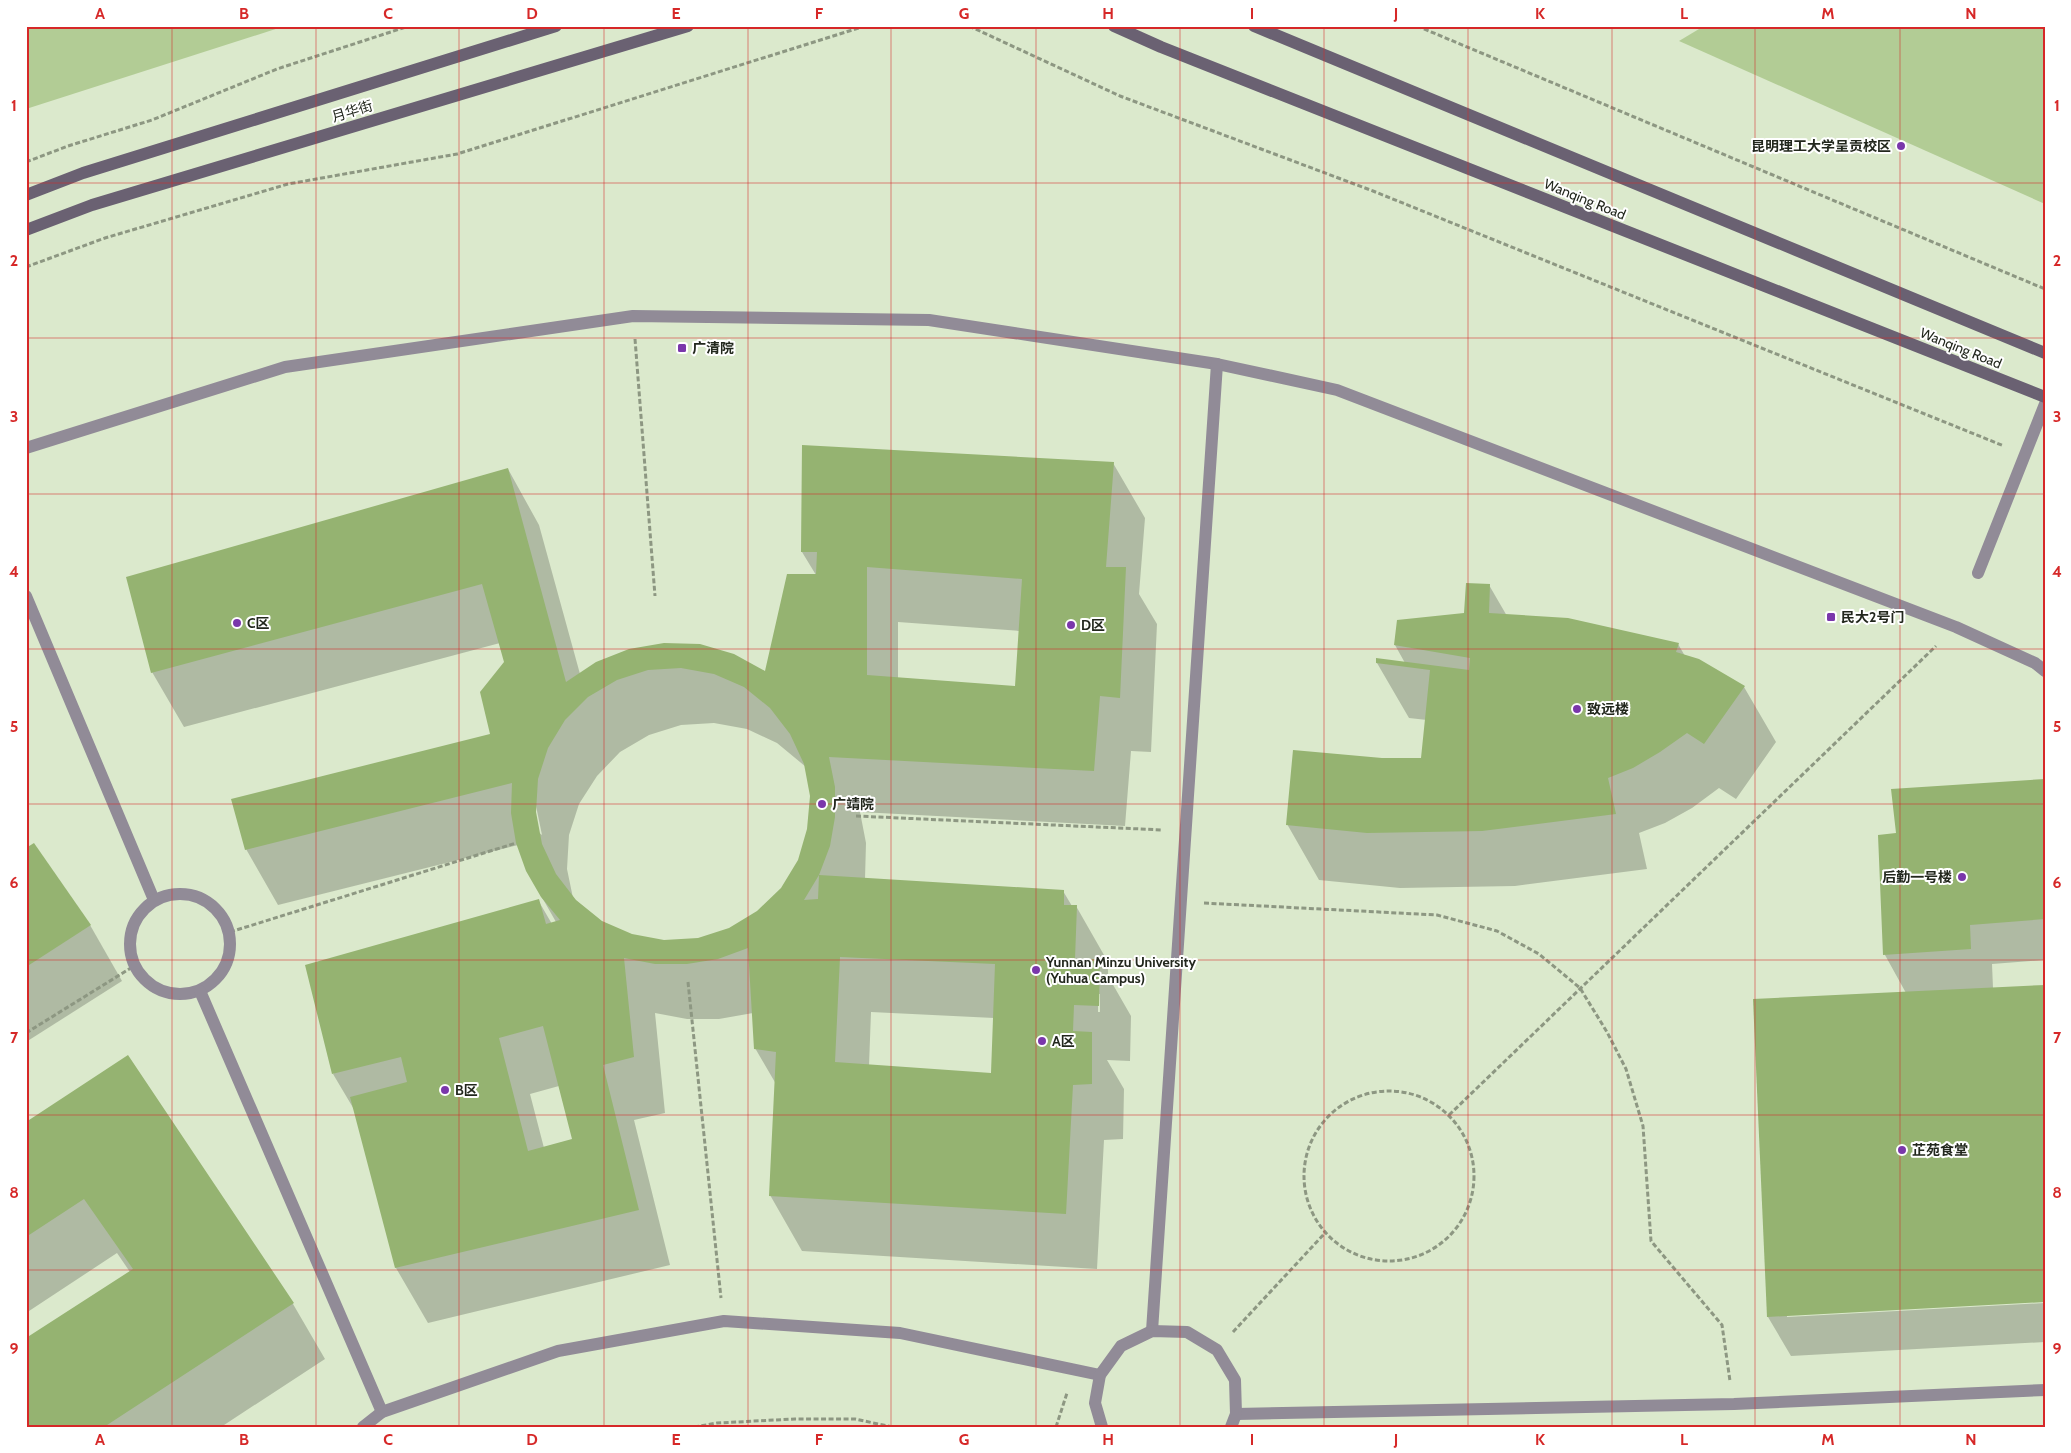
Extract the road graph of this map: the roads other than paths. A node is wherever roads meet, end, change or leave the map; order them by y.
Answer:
1 (556, 26) edge
2 (688, 26) edge
3 (1114, 26) edge
4 (1254, 26) edge
5 (26, 195) edge
6 (26, 230) edge
7 (2045, 353) edge
8 (1217, 364) junction
9 (2045, 397) edge
10 (2045, 404) edge
11 (26, 448) edge
12 (1978, 573) dead end
13 (26, 596) edge
14 (2045, 671) edge
15 (154, 900) junction
16 (200, 991) junction
17 (1152, 1331) junction
18 (1100, 1375) junction
19 (2045, 1390) edge
20 (382, 1412) junction
21 (1236, 1414) junction
22 (363, 1427) edge
23 (1102, 1427) edge
24 (1231, 1427) edge

1 - 5 main road, 月华街
2 - 6 main road, 月华街
3 - 9 main road, Wanqing Road
4 - 7 main road, Wanqing Road
8 - 11 lane
8 - 14 lane
8 - 17 lane
10 - 12 lane
13 - 15 lane
15 - 16 lane
15 - 16 lane
16 - 20 lane
17 - 18 lane
17 - 21 lane
18 - 20 lane
18 - 23 lane
19 - 21 lane
20 - 22 lane
21 - 24 lane

